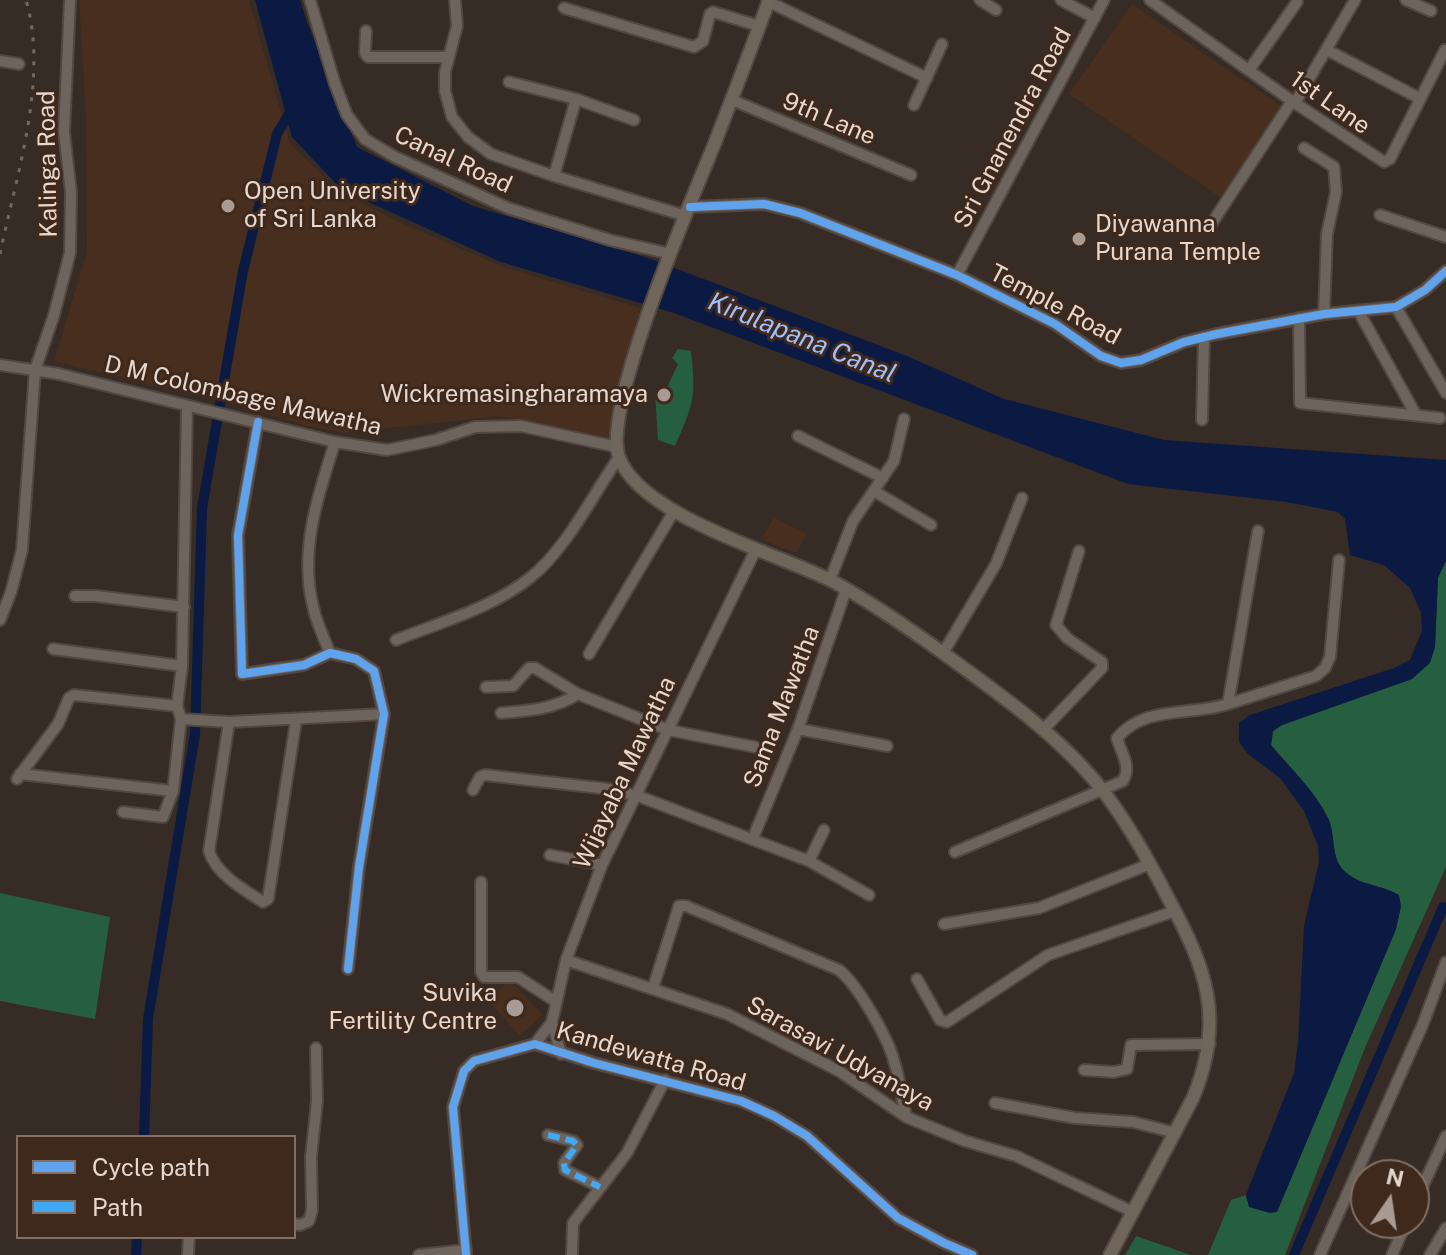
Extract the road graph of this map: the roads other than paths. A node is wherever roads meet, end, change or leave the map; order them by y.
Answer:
1 (70, 0) edge
2 (310, 0) edge
3 (455, 0) edge
4 (980, 0) edge
5 (1061, 0) edge
6 (1104, 0) edge
7 (1150, 0) edge
8 (1355, 0) edge
9 (1406, 0) edge
10 (769, 1) edge
11 (1297, 2) dead end
12 (564, 8) dead end
13 (996, 10) dead end
14 (1431, 11) dead end
15 (1095, 18) junction
16 (759, 26) junction
17 (366, 31) dead end
18 (942, 44) dead end
19 (1327, 50) junction
20 (1445, 50) edge
21 (449, 57) junction
22 (0, 61) edge
23 (19, 64) dead end
24 (1249, 70) junction
25 (927, 78) junction
26 (509, 82) dead end
27 (1419, 98) junction
28 (576, 99) junction
29 (732, 100) junction
30 (1294, 102) junction
31 (914, 105) dead end
32 (634, 120) dead end
33 (1304, 148) dead end
34 (911, 175) dead end
35 (554, 176) junction
36 (688, 211) junction
37 (1380, 215) dead end
38 (1212, 223) dead end
39 (1446, 237) edge
40 (671, 254) junction
41 (1446, 271) edge
42 (957, 275) junction
43 (1396, 307) junction
44 (1359, 312) junction
45 (1324, 314) junction
46 (1299, 318) junction
47 (1204, 337) junction
48 (0, 365) edge
49 (35, 370) junction
50 (1446, 393) edge
51 (187, 406) junction
52 (1416, 415) junction
53 (1440, 418) dead end
54 (904, 419) dead end
55 (1202, 420) dead end
56 (253, 421) junction
57 (798, 436) dead end
58 (335, 442) junction
59 (618, 452) junction
60 (883, 478) junction
61 (874, 491) junction
62 (1022, 498) dead end
63 (674, 511) junction
64 (931, 525) dead end
65 (1258, 531) dead end
66 (756, 549) junction
67 (1079, 551) dead end
68 (1339, 560) dead end
69 (830, 580) junction
70 (846, 590) junction
71 (75, 596) dead end
72 (184, 607) junction
73 (0, 620) edge
74 (396, 640) dead end
75 (53, 649) dead end
76 (330, 653) junction
77 (943, 653) junction
78 (589, 654) dead end
79 (182, 666) junction
80 (486, 687) dead end
81 (578, 694) junction
82 (1228, 704) junction
83 (177, 706) junction
84 (501, 713) dead end
85 (384, 714) junction
86 (181, 719) junction
87 (296, 721) junction
88 (229, 722) junction
89 (798, 729) junction
90 (668, 730) junction
91 (1043, 730) junction
92 (887, 746) dead end
93 (755, 747) dead end
94 (1101, 789) junction
95 (473, 790) dead end
96 (173, 791) junction
97 (638, 796) junction
98 (123, 812) dead end
99 (824, 830) dead end
100 (753, 838) junction
101 (955, 852) dead end
102 (550, 855) dead end
103 (809, 861) junction
104 (1150, 864) junction
105 (602, 865) junction
106 (481, 882) dead end
107 (869, 895) dead end
108 (1175, 911) junction
109 (944, 924) dead end
110 (566, 960) junction
111 (1446, 962) edge
112 (348, 969) dead end
113 (917, 979) dead end
114 (653, 988) junction
115 (555, 1001) junction
116 (552, 1022) junction
117 (535, 1044) junction
118 (1210, 1044) junction
119 (316, 1048) dead end
120 (561, 1054) junction
121 (1084, 1070) dead end
122 (665, 1080) junction
123 (995, 1103) dead end
124 (906, 1117) junction
125 (1176, 1133) junction
126 (548, 1135) dead end
127 (1446, 1136) edge
128 (1430, 1170) edge
129 (600, 1187) junction
130 (1133, 1212) junction
131 (296, 1224) edge
132 (1446, 1228) edge
133 (466, 1252) edge
134 (419, 1255) edge
135 (572, 1255) edge
136 (972, 1255) edge
137 (1110, 1255) edge
138 (1320, 1255) edge
139 (1430, 1255) edge

1 - 49 street, Kalinga Road
2 - 40 street, Canal Road
3 - 21 street, Temple Road
4 - 13 street
5 - 15 street
6 - 15 street, Sri Gnanendra Road
7 - 24 street, 1st Lane
8 - 19 street
9 - 14 street
10 - 16 main road
10 - 25 street
11 - 24 street
12 - 16 street
15 - 42 street, Sri Gnanendra Road
16 - 29 main road
17 - 21 street
18 - 25 street
19 - 27 street
19 - 30 street
20 - 27 street, 1st Lane
21 - 35 street, Temple Road
22 - 23 street
24 - 30 street, 1st Lane
25 - 31 street
26 - 28 street
27 - 30 street, 1st Lane
28 - 32 street
28 - 35 street
29 - 34 street, 9th Lane
29 - 36 main road
30 - 38 street
33 - 45 street
35 - 36 street, Temple Road
36 - 40 main road
36 - 42 street, Temple Road
37 - 39 street
40 - 59 main road
41 - 43 street, Temple Road
42 - 47 street, Temple Road
43 - 44 street, Temple Road
43 - 50 street
44 - 45 street, Temple Road
44 - 52 street
45 - 46 street, Temple Road
46 - 47 street, Temple Road
46 - 52 street
47 - 55 street
48 - 49 street, D M Colombage Mawatha
49 - 51 street, D M Colombage Mawatha
49 - 73 street, Kalinga Road
51 - 56 street, D M Colombage Mawatha
51 - 72 street
52 - 53 street
54 - 60 street
56 - 58 street, D M Colombage Mawatha
56 - 76 street
57 - 60 street
58 - 59 street, D M Colombage Mawatha
58 - 76 street
59 - 63 main road
59 - 74 street
60 - 61 street
61 - 64 street
61 - 69 street
62 - 77 street
63 - 66 main road
63 - 78 street
65 - 82 street
66 - 69 main road
66 - 90 street, Wijayaba Mawatha
67 - 91 street
68 - 82 street
69 - 70 main road
70 - 77 main road
70 - 89 street, Sama Mawatha
71 - 72 street
72 - 79 street
75 - 79 street
76 - 85 street
77 - 91 main road
79 - 83 street
80 - 81 street
81 - 84 street
81 - 90 street
82 - 94 street
83 - 86 street
83 - 96 street
85 - 87 street
85 - 112 street
86 - 88 street
86 - 96 street
87 - 88 street
87 - 88 street
89 - 92 street
89 - 100 street, Sama Mawatha
90 - 93 street
90 - 97 street, Wijayaba Mawatha
91 - 94 main road
94 - 101 street
94 - 104 main road
95 - 97 street
96 - 98 street
97 - 100 street
97 - 105 street, Wijayaba Mawatha
99 - 103 street
100 - 103 street
102 - 105 street
103 - 107 street
104 - 108 main road
104 - 109 street
105 - 110 street, Wijayaba Mawatha
106 - 115 street
108 - 113 street
108 - 118 main road
110 - 114 street, Sarasavi Udyanaya
110 - 115 street, Wijayaba Mawatha
111 - 138 street
114 - 124 street, Sarasavi Udyanaya
114 - 124 street
115 - 116 street, Wijayaba Mawatha
116 - 117 street, Kandewatta Road
116 - 120 street, Kandewatta Road
117 - 120 street, Kandewatta Road
117 - 133 street, Kandewatta Road
118 - 121 street
118 - 125 main road
119 - 131 street
120 - 122 street, Kandewatta Road
122 - 129 street
122 - 136 street, Kandewatta Road
123 - 125 street
124 - 130 street, Sarasavi Udyanaya
125 - 130 main road
126 - 129 street
127 - 128 street
129 - 135 street
130 - 137 main road
132 - 139 street
133 - 134 street

